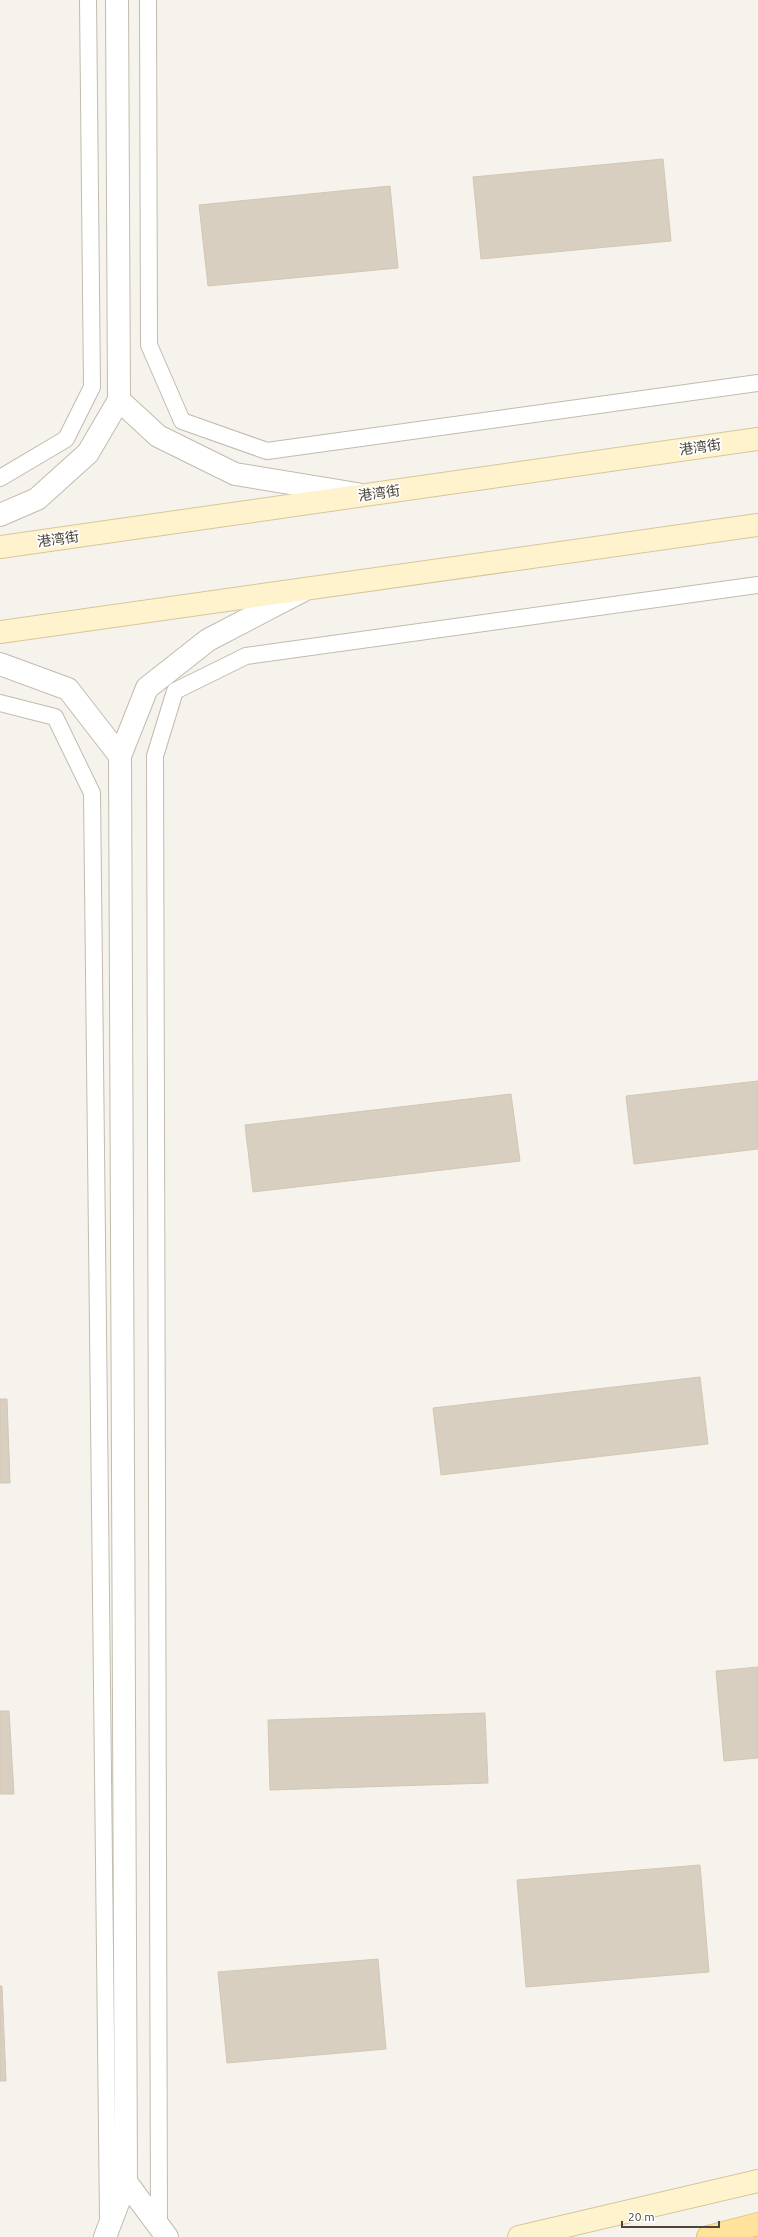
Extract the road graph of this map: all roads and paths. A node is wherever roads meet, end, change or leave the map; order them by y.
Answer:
1 (88, 0) edge
2 (117, 0) edge
3 (148, 0) edge
4 (758, 383) edge
5 (119, 400) junction
6 (758, 439) edge
7 (0, 478) edge
8 (364, 495) junction
9 (0, 515) edge
10 (758, 525) edge
11 (0, 547) edge
12 (758, 585) edge
13 (305, 589) junction
14 (0, 632) edge
15 (0, 664) edge
16 (0, 704) edge
17 (120, 756) junction
18 (758, 2181) edge
19 (126, 2182) junction
20 (758, 2224) edge
21 (163, 2231) edge
22 (107, 2233) edge
23 (519, 2237) edge
24 (708, 2237) edge

1 - 7 lane
2 - 5 street
3 - 4 lane
5 - 8 street
5 - 9 street
6 - 8 street, 港湾街
8 - 11 street, 港湾街
10 - 13 street
12 - 21 lane
13 - 14 street
13 - 17 street
15 - 17 street
16 - 22 lane
17 - 19 street
18 - 23 street
19 - 21 street
19 - 22 street
20 - 24 main road

